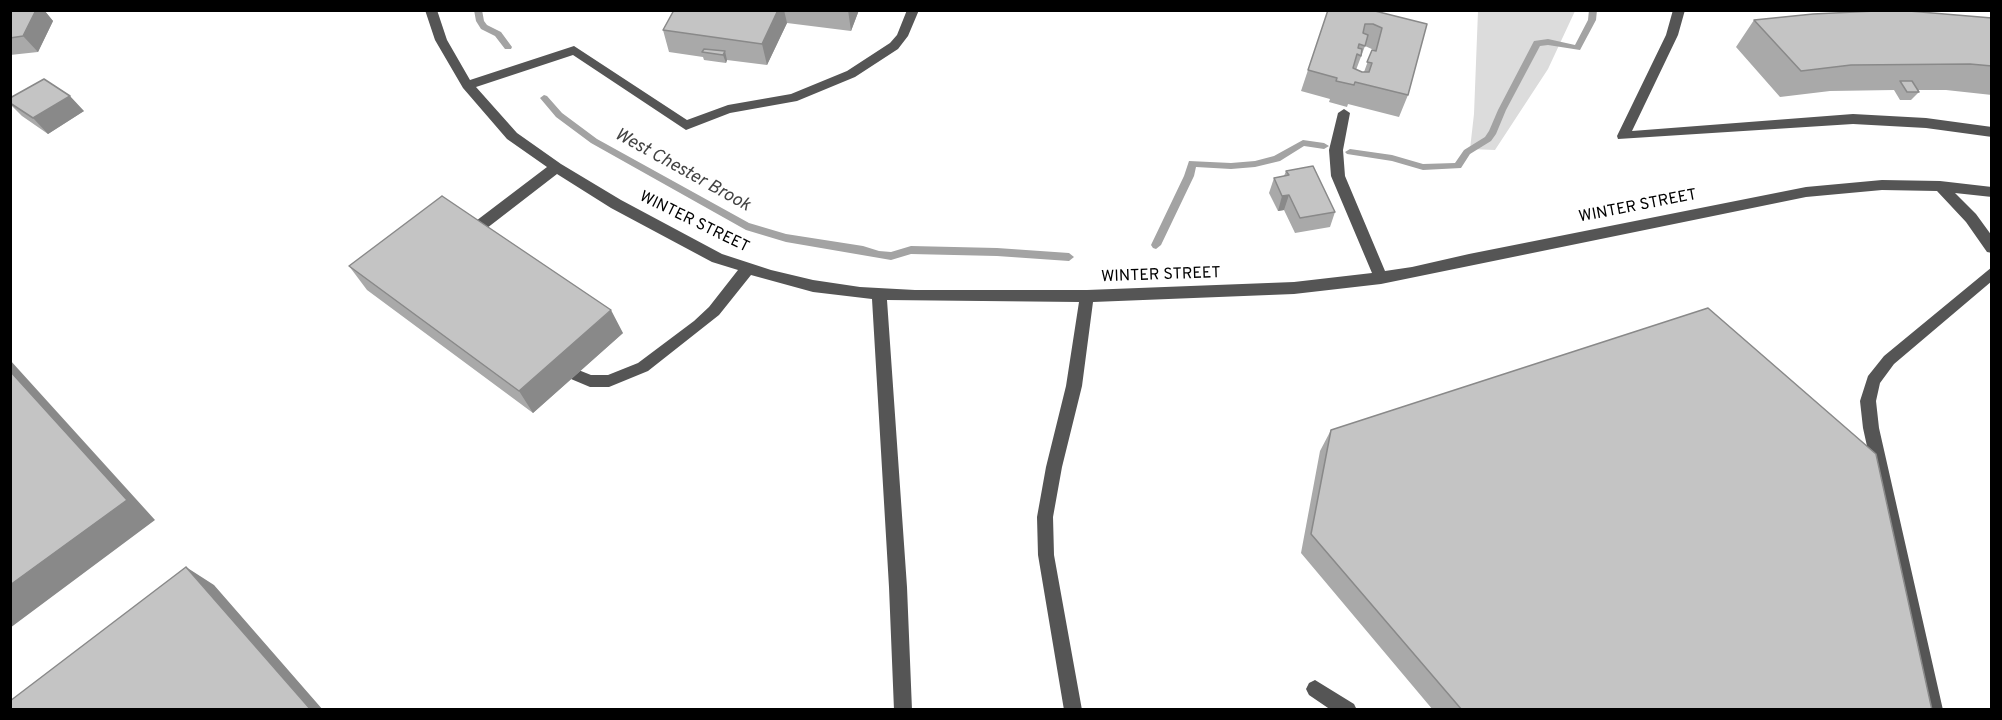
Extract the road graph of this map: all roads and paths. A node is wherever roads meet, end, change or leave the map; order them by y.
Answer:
1 (431, 10) edge
2 (913, 10) edge
3 (1679, 10) edge
4 (466, 85) junction
5 (1344, 113) dead end
6 (1992, 132) edge
7 (556, 167) junction
8 (1940, 186) junction
9 (1992, 192) edge
10 (473, 231) edge
11 (1992, 248) edge
12 (747, 269) junction
13 (1992, 272) edge
14 (1381, 278) junction
15 (879, 294) junction
16 (1087, 296) junction
17 (576, 375) dead end
18 (1315, 689) dead end
19 (903, 710) edge
20 (1073, 710) edge
21 (1348, 710) edge
22 (1934, 710) edge

1 - 4 street, WINTER STREET
2 - 4 street
3 - 6 street
4 - 7 street, WINTER STREET
5 - 14 street
7 - 10 street
7 - 12 street, WINTER STREET
8 - 9 street, WINTER STREET
8 - 11 street
8 - 14 street, WINTER STREET
12 - 15 street, WINTER STREET
12 - 17 street
13 - 22 street
14 - 16 street, WINTER STREET
15 - 16 street, WINTER STREET
15 - 19 street
16 - 20 street
18 - 21 street

